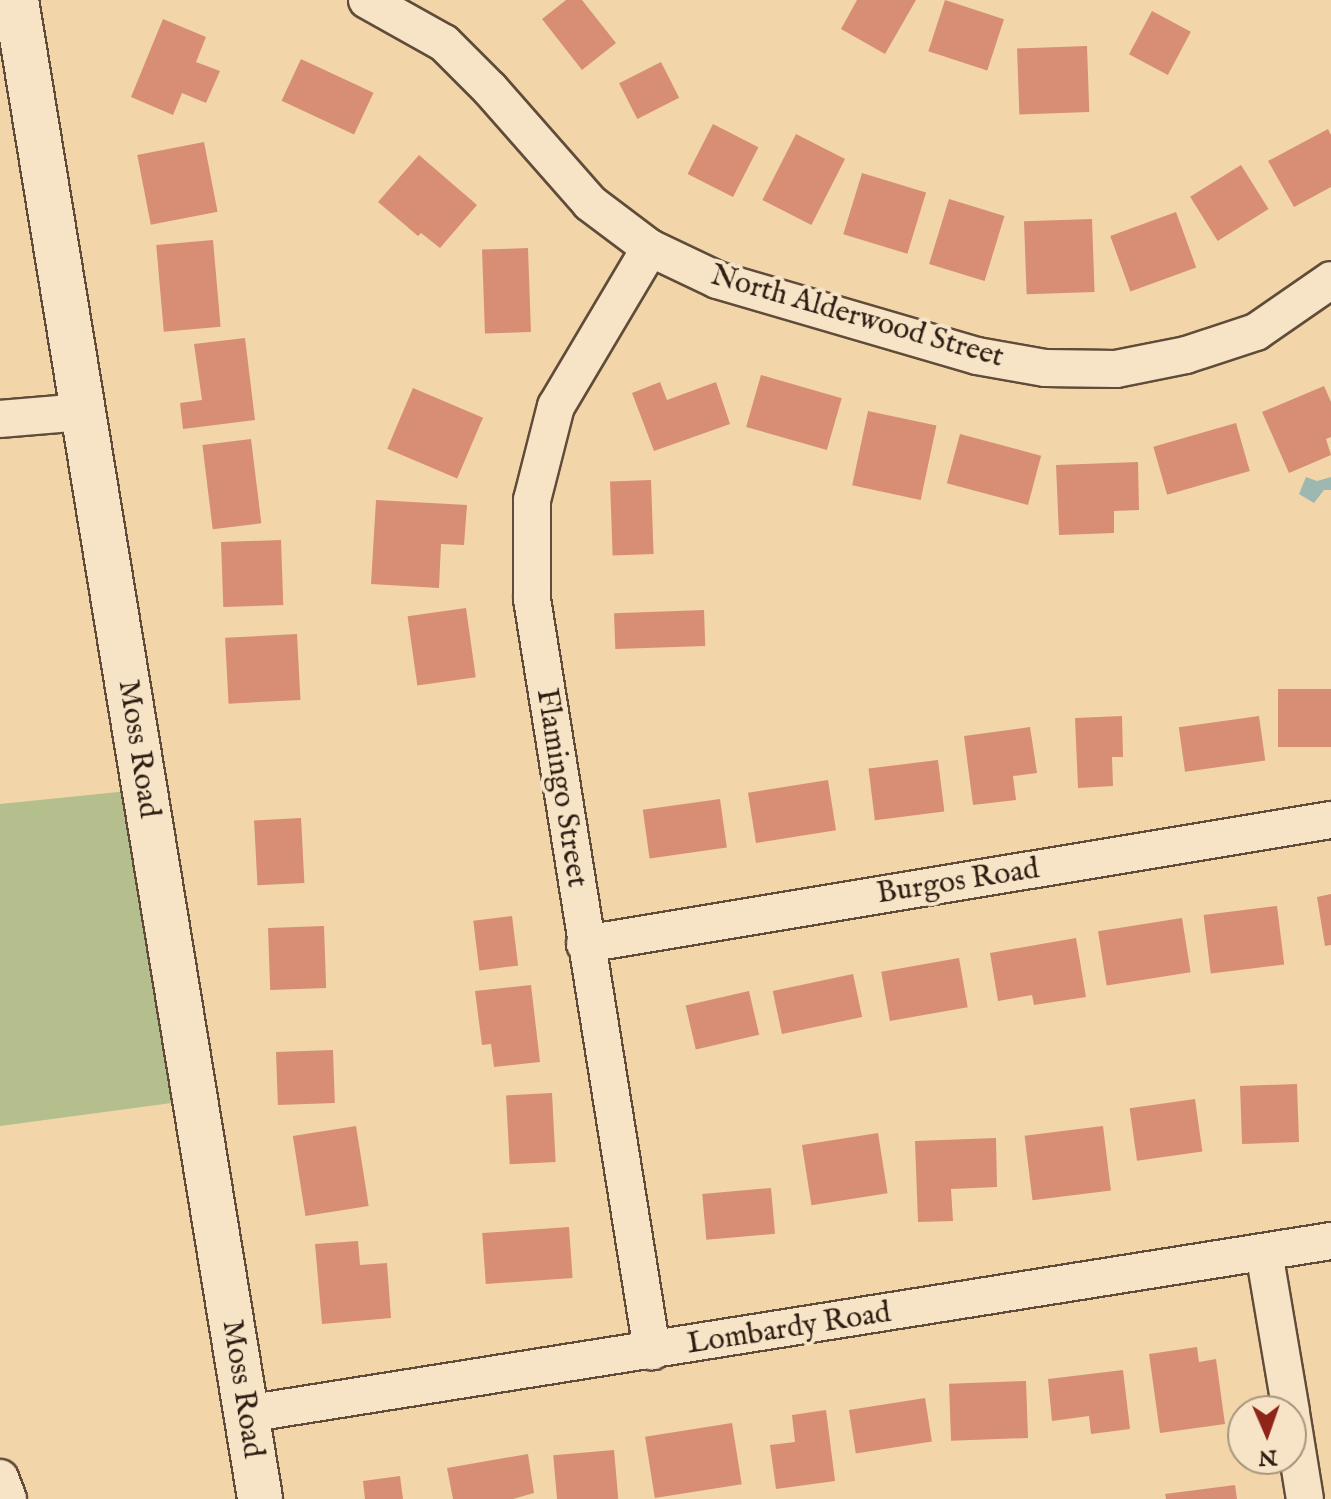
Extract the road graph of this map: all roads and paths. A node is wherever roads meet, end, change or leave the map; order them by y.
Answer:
1 (376, 1) edge
2 (12, 21) edge
3 (650, 248) junction
4 (1331, 280) edge
5 (83, 412) junction
6 (0, 419) edge
7 (1331, 820) edge
8 (585, 944) junction
9 (1331, 1241) edge
10 (1264, 1252) junction
11 (652, 1351) junction
12 (1288, 1395) edge
13 (246, 1414) junction
14 (1301, 1475) edge
15 (0, 1478) edge
16 (8, 1499) edge
17 (260, 1499) edge
18 (1305, 1499) edge

1 - 3 street, North Alderwood Street
2 - 5 street, Moss Road
3 - 4 street, North Alderwood Street
3 - 8 street, Flamingo Street
5 - 6 street
5 - 13 street, Moss Road
7 - 8 street, Burgos Road
8 - 11 street, Flamingo Street
9 - 10 street, Lombardy Road
10 - 11 street, Lombardy Road
10 - 12 street
11 - 13 street, Lombardy Road
13 - 17 street, Moss Road
14 - 18 street
15 - 16 street

